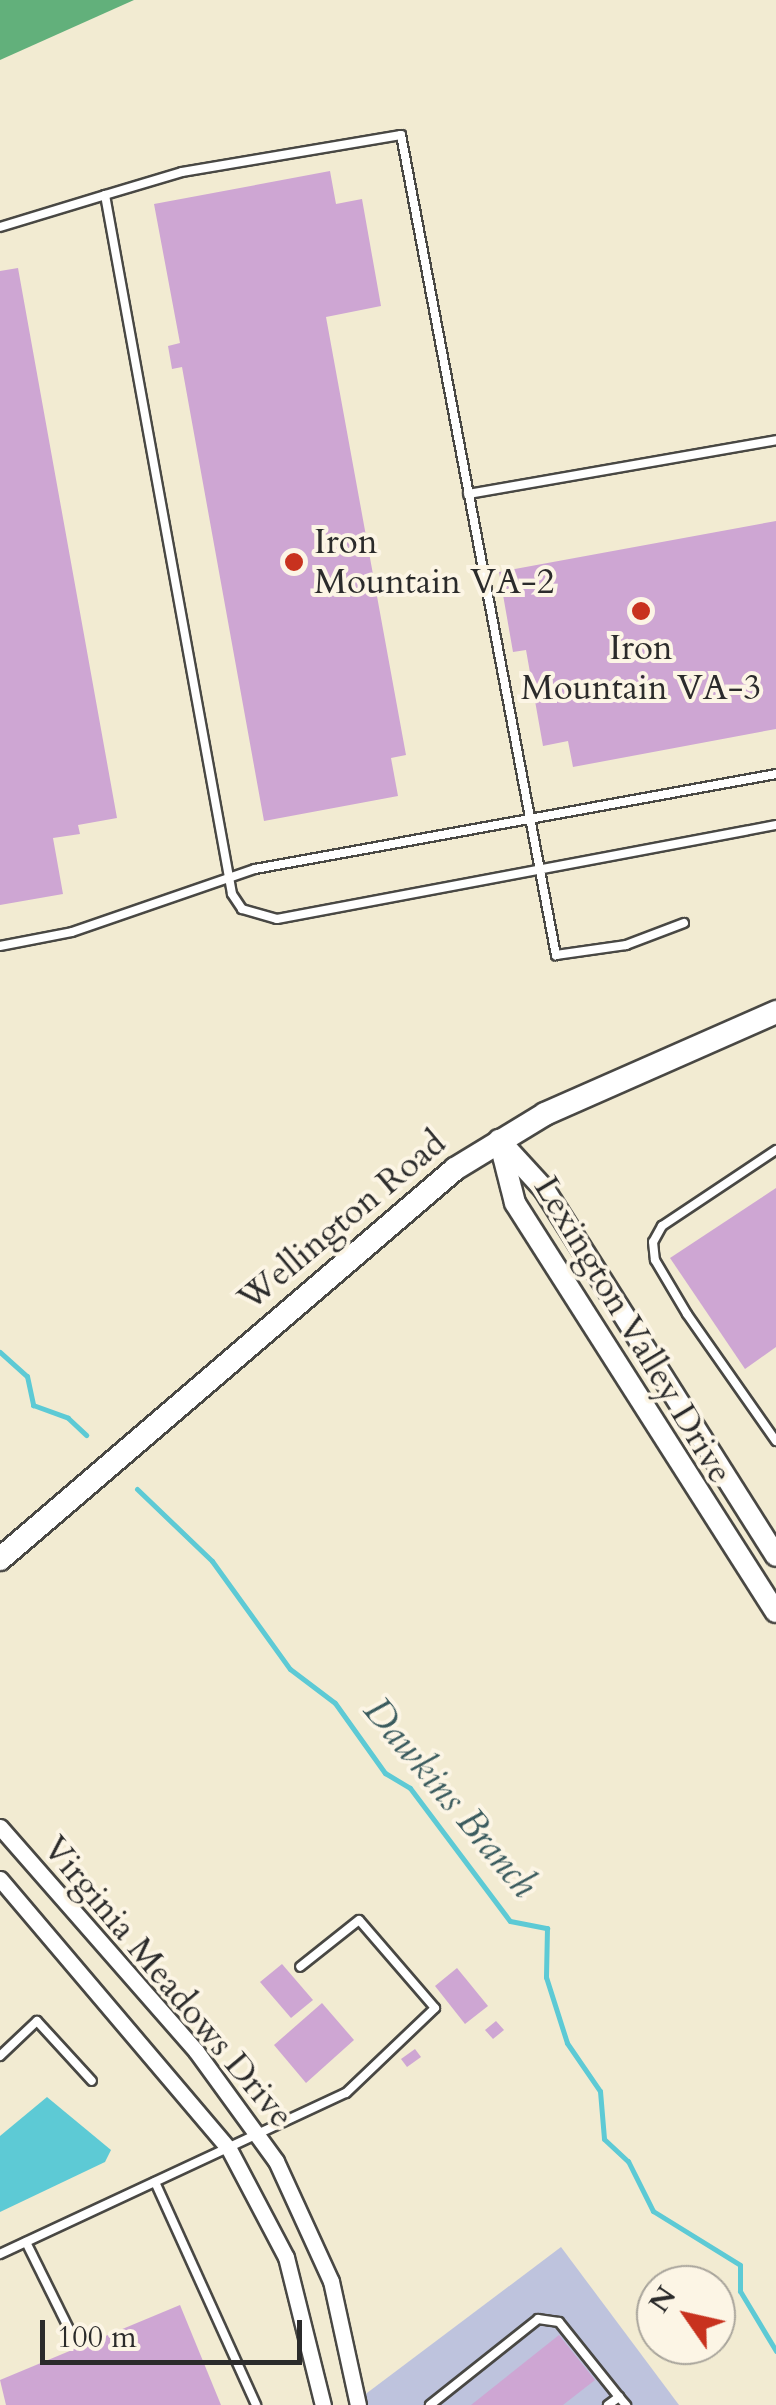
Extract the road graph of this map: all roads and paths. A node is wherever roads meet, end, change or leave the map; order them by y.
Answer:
1 (106, 195) junction
2 (0, 226) edge
3 (776, 440) edge
4 (468, 494) junction
5 (776, 774) edge
6 (528, 819) junction
7 (776, 825) edge
8 (538, 869) junction
9 (229, 876) junction
10 (684, 923) dead end
11 (0, 946) edge
12 (776, 1012) edge
13 (499, 1140) junction
14 (776, 1150) edge
15 (776, 1441) edge
16 (776, 1556) edge
17 (0, 1559) edge
18 (776, 1612) edge
19 (0, 1827) edge
20 (0, 1878) edge
21 (300, 1966) dead end
22 (0, 2056) edge
23 (92, 2081) dead end
24 (259, 2134) junction
25 (228, 2148) junction
26 (156, 2182) junction
27 (26, 2242) junction
28 (0, 2254) edge
29 (70, 2331) dead end
30 (619, 2396) junction
31 (256, 2405) edge
32 (323, 2405) edge
33 (358, 2405) edge
34 (430, 2405) edge
35 (608, 2405) edge
36 (626, 2405) edge

1 - 2 lane
1 - 4 lane
1 - 9 lane
3 - 4 lane
4 - 6 lane
5 - 6 lane
6 - 8 lane
6 - 9 lane
7 - 8 lane
8 - 9 lane
8 - 10 lane
9 - 11 lane
12 - 13 main road, Wellington Road
13 - 16 street, Lexington Valley Drive
13 - 17 main road, Wellington Road
13 - 18 street, Lexington Valley Drive
14 - 15 lane
19 - 24 street, Virginia Meadows Drive
20 - 25 street, Virginia Meadows Drive
21 - 24 lane
22 - 23 lane
24 - 25 lane
24 - 33 street, Virginia Meadows Drive
25 - 26 lane
25 - 32 street, Virginia Meadows Drive
26 - 27 lane
26 - 31 lane
27 - 28 lane
27 - 29 lane
30 - 34 lane
30 - 35 lane
30 - 36 lane

